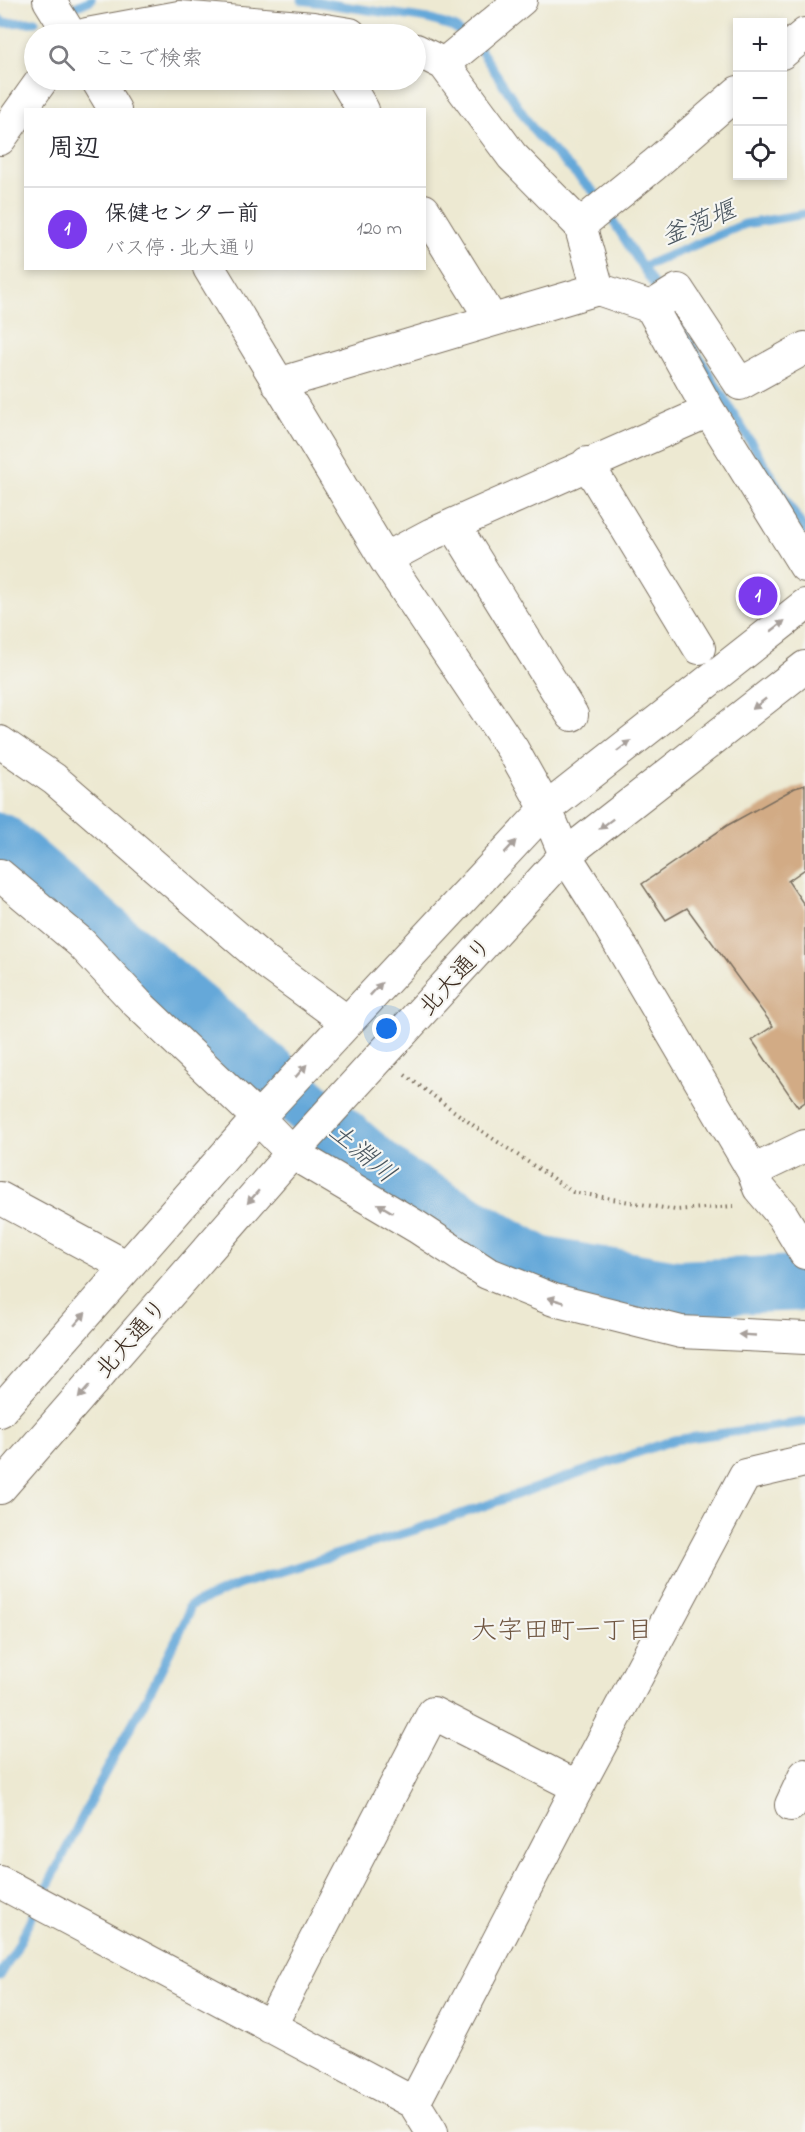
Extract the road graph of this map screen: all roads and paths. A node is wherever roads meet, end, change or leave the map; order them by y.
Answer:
1 (49, 0) edge
2 (521, 0) edge
3 (64, 24) edge
4 (138, 24) edge
5 (252, 24) edge
6 (805, 34) edge
7 (787, 50) edge
8 (426, 55) edge
9 (444, 64) junction
10 (35, 90) edge
11 (103, 90) edge
12 (351, 90) edge
13 (733, 96) edge
14 (114, 108) edge
15 (362, 108) edge
16 (0, 139) edge
17 (426, 213) edge
18 (594, 214) junction
19 (210, 270) edge
20 (598, 289) junction
21 (660, 301) junction
22 (492, 321) junction
23 (805, 348) edge
24 (278, 384) junction
25 (708, 411) junction
26 (587, 463) junction
27 (454, 525) junction
28 (385, 559) junction
29 (805, 566) edge
30 (805, 604) edge
31 (699, 648) dead end
32 (805, 667) edge
33 (572, 715) dead end
34 (0, 742) edge
35 (546, 808) junction
36 (565, 855) junction
37 (0, 874) edge
38 (341, 1026) junction
39 (388, 1068) junction
40 (262, 1114) junction
41 (805, 1146) edge
42 (297, 1148) junction
43 (756, 1180) junction
44 (0, 1198) edge
45 (805, 1253) edge
46 (126, 1266) junction
47 (805, 1338) edge
48 (0, 1411) edge
49 (805, 1461) edge
50 (0, 1488) edge
51 (805, 1775) edge
52 (578, 1787) junction
53 (791, 1805) dead end
54 (10, 1888) edge
55 (270, 2026) junction
56 (414, 2103) junction
57 (432, 2132) edge

1 - 3 street
2 - 9 street
4 - 5 street
6 - 7 street
8 - 9 street
9 - 18 street
10 - 16 street
11 - 14 street
12 - 15 street
13 - 18 street
17 - 22 street
18 - 20 street
19 - 24 street
20 - 21 street
20 - 22 street
21 - 23 street
21 - 25 street
22 - 24 street
24 - 28 street
25 - 26 street
25 - 29 street
26 - 27 street
26 - 31 street
27 - 28 street
27 - 33 street
28 - 35 street
35 -> 30 street
32 -> 36 street, 北大通り
34 - 38 street
35 - 36 street
38 -> 35 street
36 - 39 street, 北大通り
36 - 43 street
37 - 40 street
40 -> 38 street
39 - 42 street, 北大通り
39 - 43 path
40 - 42 street
40 - 46 street
41 - 43 street
47 -> 42 street
42 -> 50 street, 北大通り
43 - 45 street
44 - 46 street
48 -> 46 street
49 - 52 street
51 - 53 street
52 - 55 street
52 - 56 street
54 - 55 street
55 - 56 street
56 - 57 street

